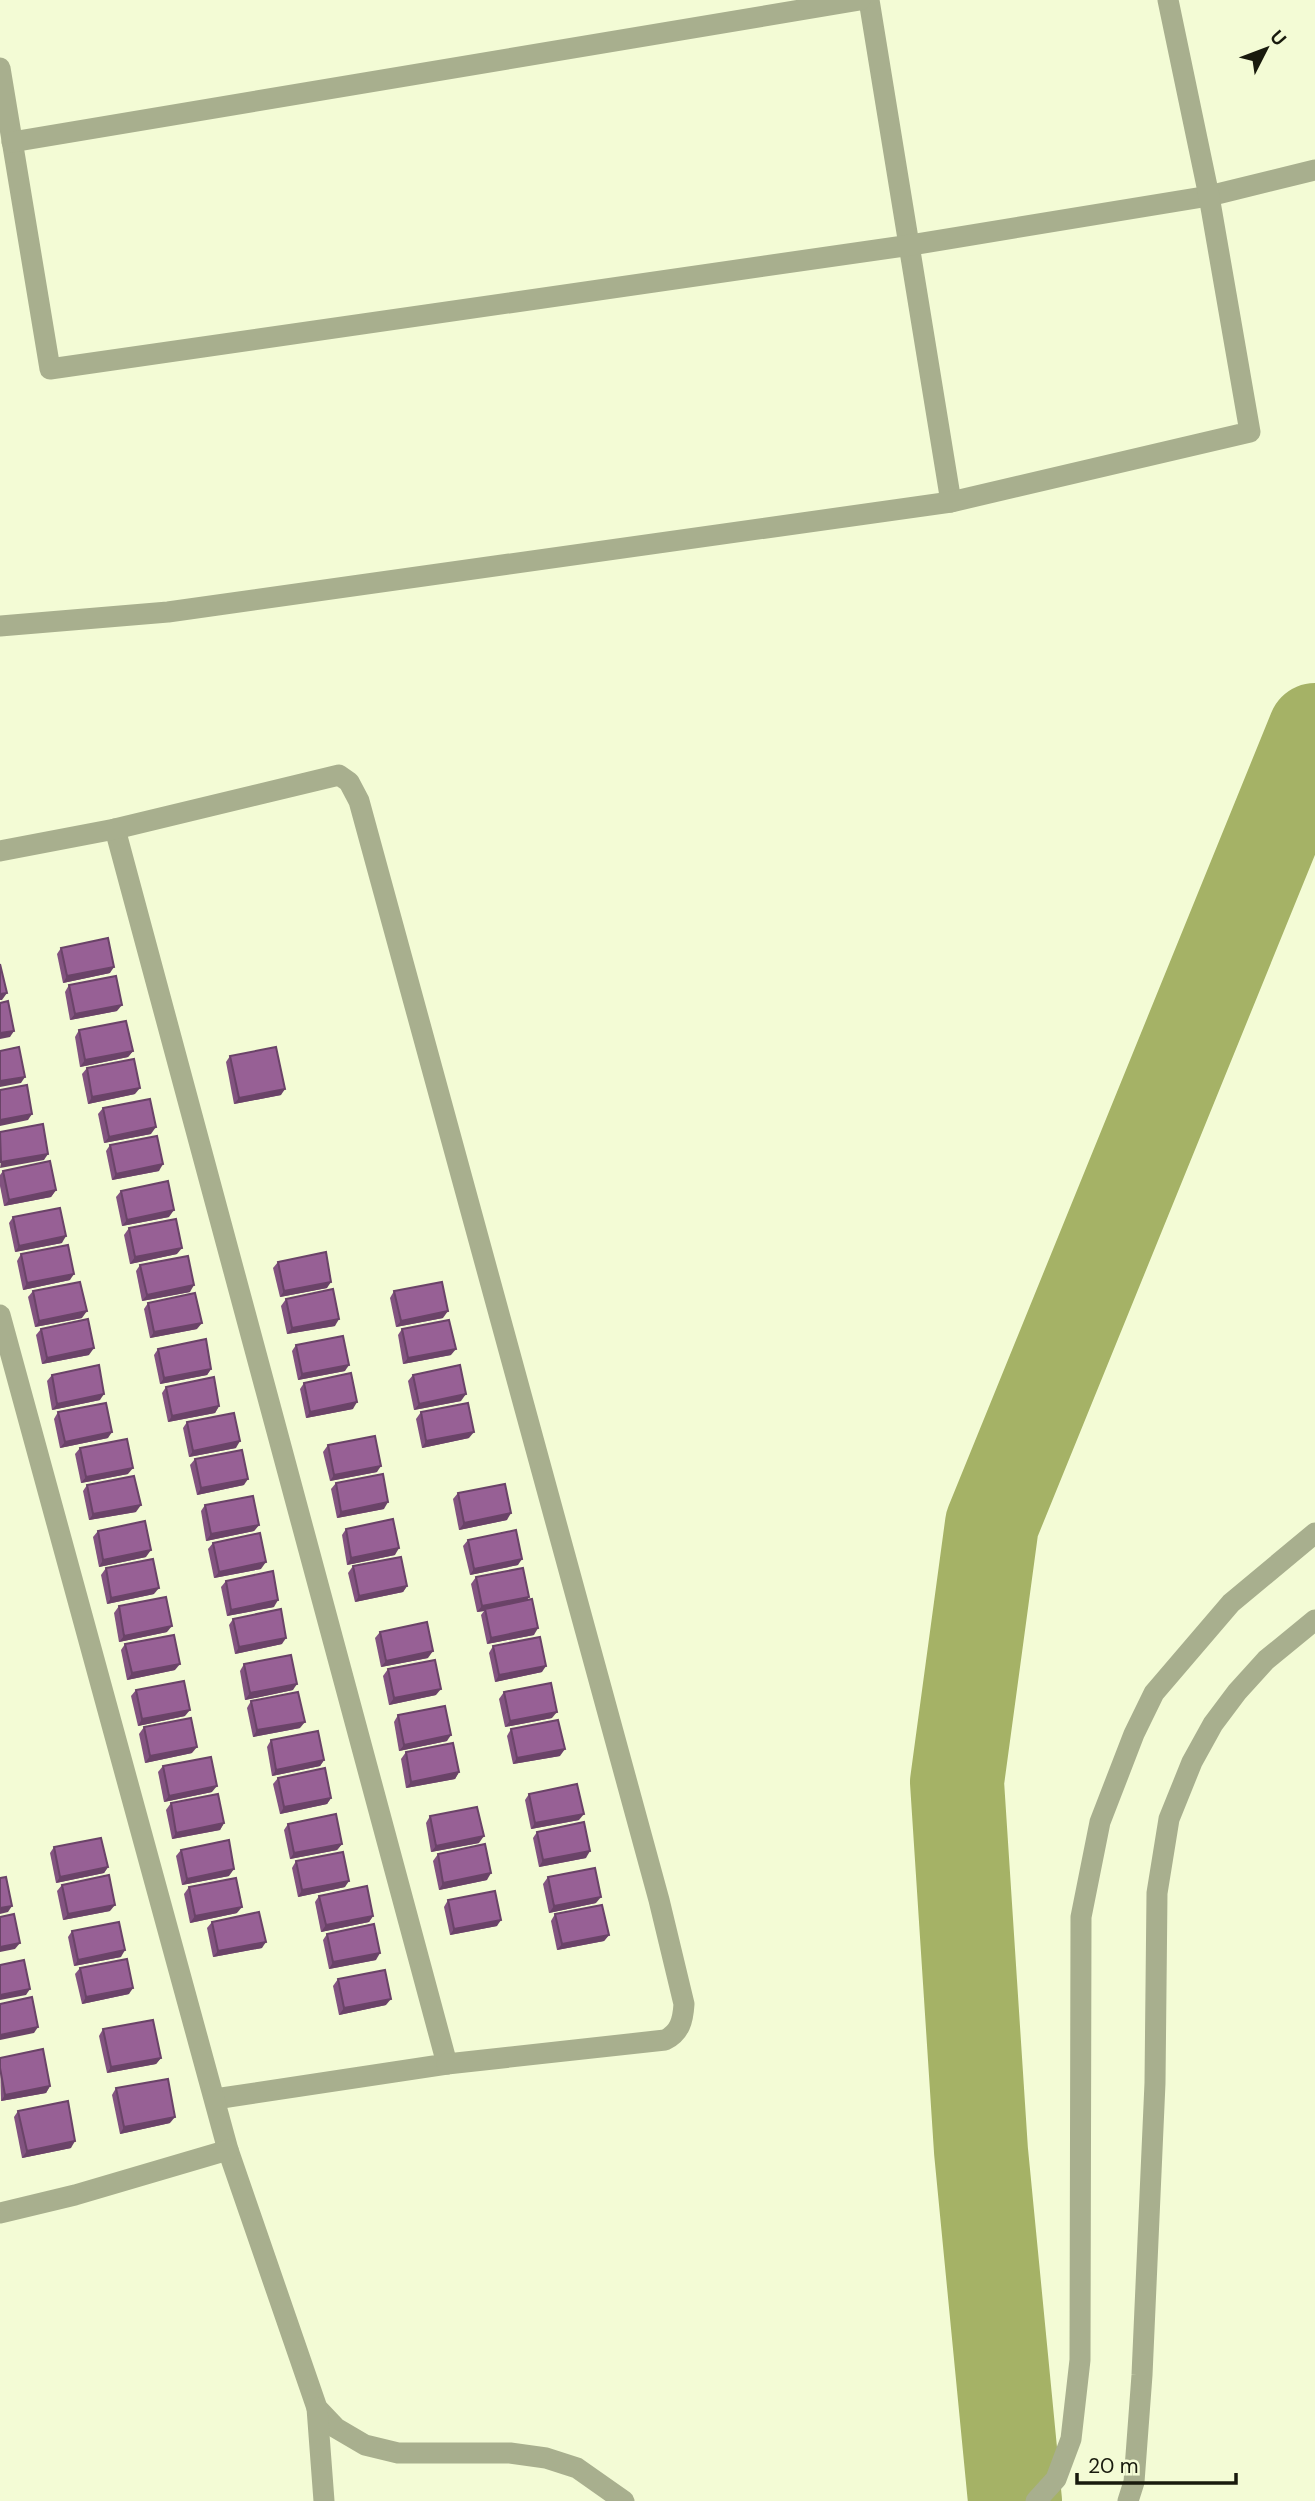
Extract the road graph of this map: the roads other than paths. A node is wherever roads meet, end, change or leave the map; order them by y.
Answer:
1 (860, 0) edge
2 (869, 0) edge
3 (1168, 0) edge
4 (0, 68) edge
5 (12, 142) junction
6 (1315, 170) edge
7 (1209, 196) junction
8 (911, 245) junction
9 (951, 502) junction
10 (0, 626) edge
11 (115, 829) junction
12 (0, 851) edge
13 (0, 1315) edge
14 (1315, 1533) edge
15 (1315, 1620) edge
16 (447, 2064) junction
17 (215, 2099) junction
18 (228, 2150) junction
19 (0, 2213) edge
20 (317, 2408) junction
21 (324, 2501) edge
22 (624, 2501) edge
23 (1036, 2501) edge
24 (1128, 2501) edge

1 - 5 street
2 - 8 street
3 - 7 street
4 - 5 street
5 - 8 street
6 - 7 street
7 - 8 street
7 - 9 street
8 - 9 street
9 - 10 street
11 - 12 street
11 - 16 street
11 - 16 street
13 - 17 street
14 - 23 street
15 - 24 street
16 - 17 street
17 - 18 street
18 - 19 street
18 - 20 street
20 - 21 street
20 - 22 street

